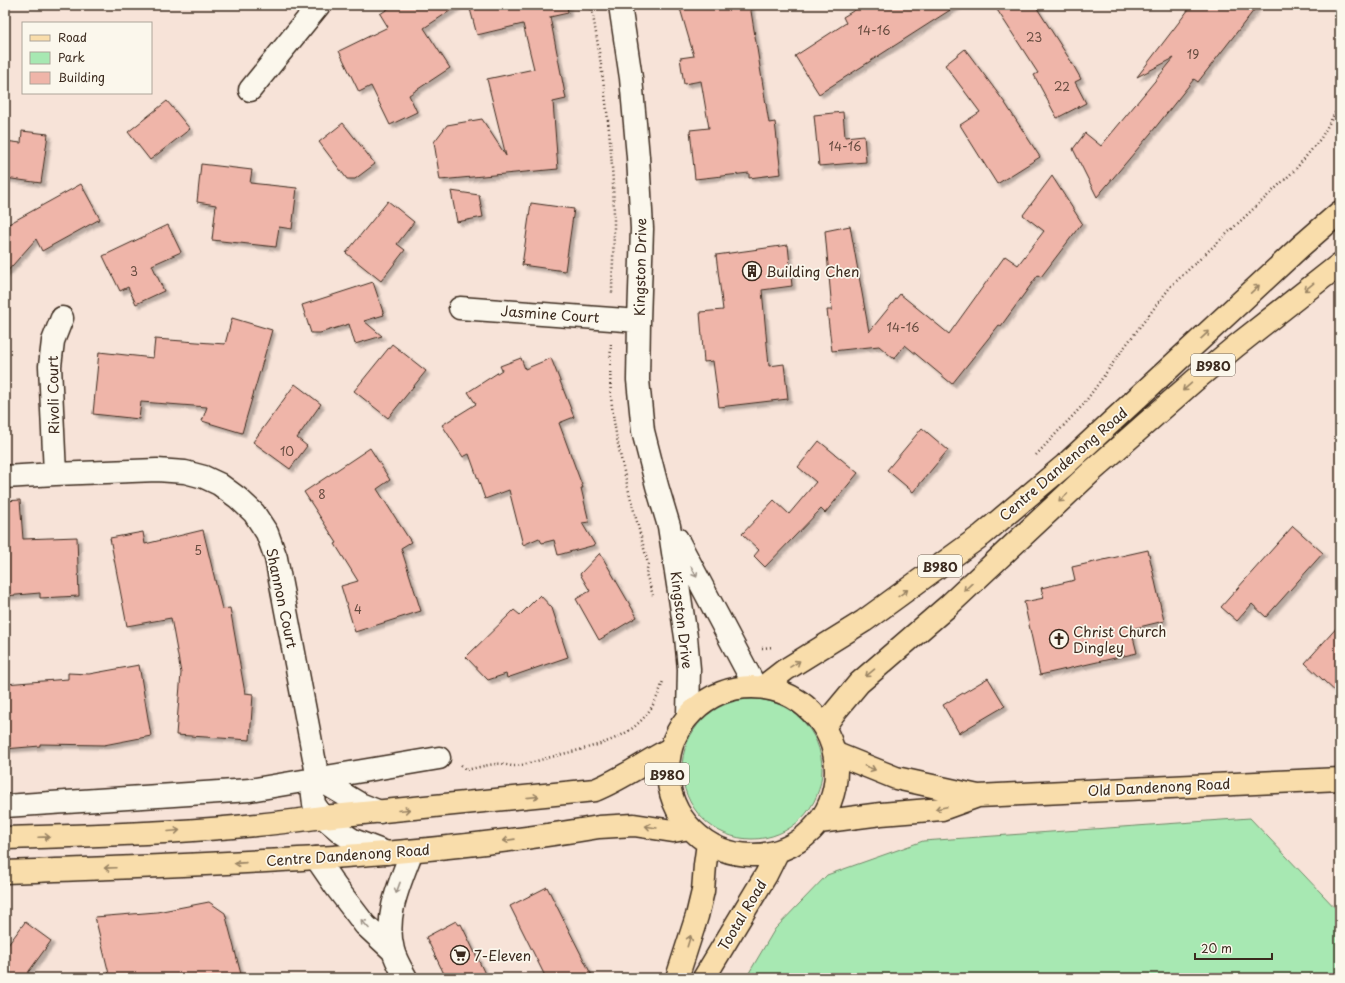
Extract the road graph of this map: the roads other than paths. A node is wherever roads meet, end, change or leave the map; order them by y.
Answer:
1 (319, 5) edge
2 (620, 5) edge
3 (250, 90) dead end
4 (1340, 212) edge
5 (1340, 264) edge
6 (460, 308) dead end
7 (62, 318) dead end
8 (639, 321) junction
9 (55, 474) junction
10 (5, 477) edge
11 (669, 526) junction
12 (759, 686) junction
13 (688, 715) junction
14 (824, 727) junction
15 (670, 748) junction
16 (834, 753) junction
17 (439, 758) road end
18 (318, 779) junction
19 (1340, 779) edge
20 (978, 796) junction
21 (5, 806) edge
22 (380, 812) junction
23 (323, 817) junction
24 (819, 822) junction
25 (690, 828) junction
26 (5, 838) edge
27 (708, 843) junction
28 (412, 851) junction
29 (778, 851) junction
30 (387, 854) junction
31 (316, 858) junction
32 (5, 872) edge
33 (393, 951) junction
34 (406, 978) edge
35 (677, 978) edge
36 (704, 978) edge

1 - 3 street
2 - 8 street, Kingston Drive
12 -> 4 main road, Centre Dandenong Road / B980
5 -> 14 main road, Centre Dandenong Road / B980
6 - 8 street, Jasmine Court
7 - 9 street, Rivoli Court
8 - 11 street, Kingston Drive
9 - 10 street, Shannon Court
9 - 18 street, Shannon Court
11 -> 12 street, Kingston Drive
11 - 13 street, Kingston Drive
12 - 13 main road, B980
12 - 14 main road, B980
13 - 15 main road, B980
14 - 16 main road, B980
22 -> 15 main road
15 - 25 main road, B980
16 -> 20 main road, Old Dandenong Road
16 - 24 main road, B980
17 - 18 street
18 - 21 street
18 - 22 street
18 - 23 street, Shannon Court
19 - 20 main road, Old Dandenong Road
20 -> 24 main road, Old Dandenong Road
22 - 23 main road
26 -> 23 main road
23 - 30 street, Shannon Court
24 - 29 main road, B980
25 - 27 main road, B980
25 -> 28 main road, Centre Dandenong Road
27 - 29 main road, B980
35 -> 27 main road
28 - 30 main road, Centre Dandenong Road
28 -> 33 street
29 - 36 main road, Tootal Road
30 - 31 main road, Centre Dandenong Road
31 -> 32 main road, Centre Dandenong Road
33 -> 31 street
33 - 34 street

